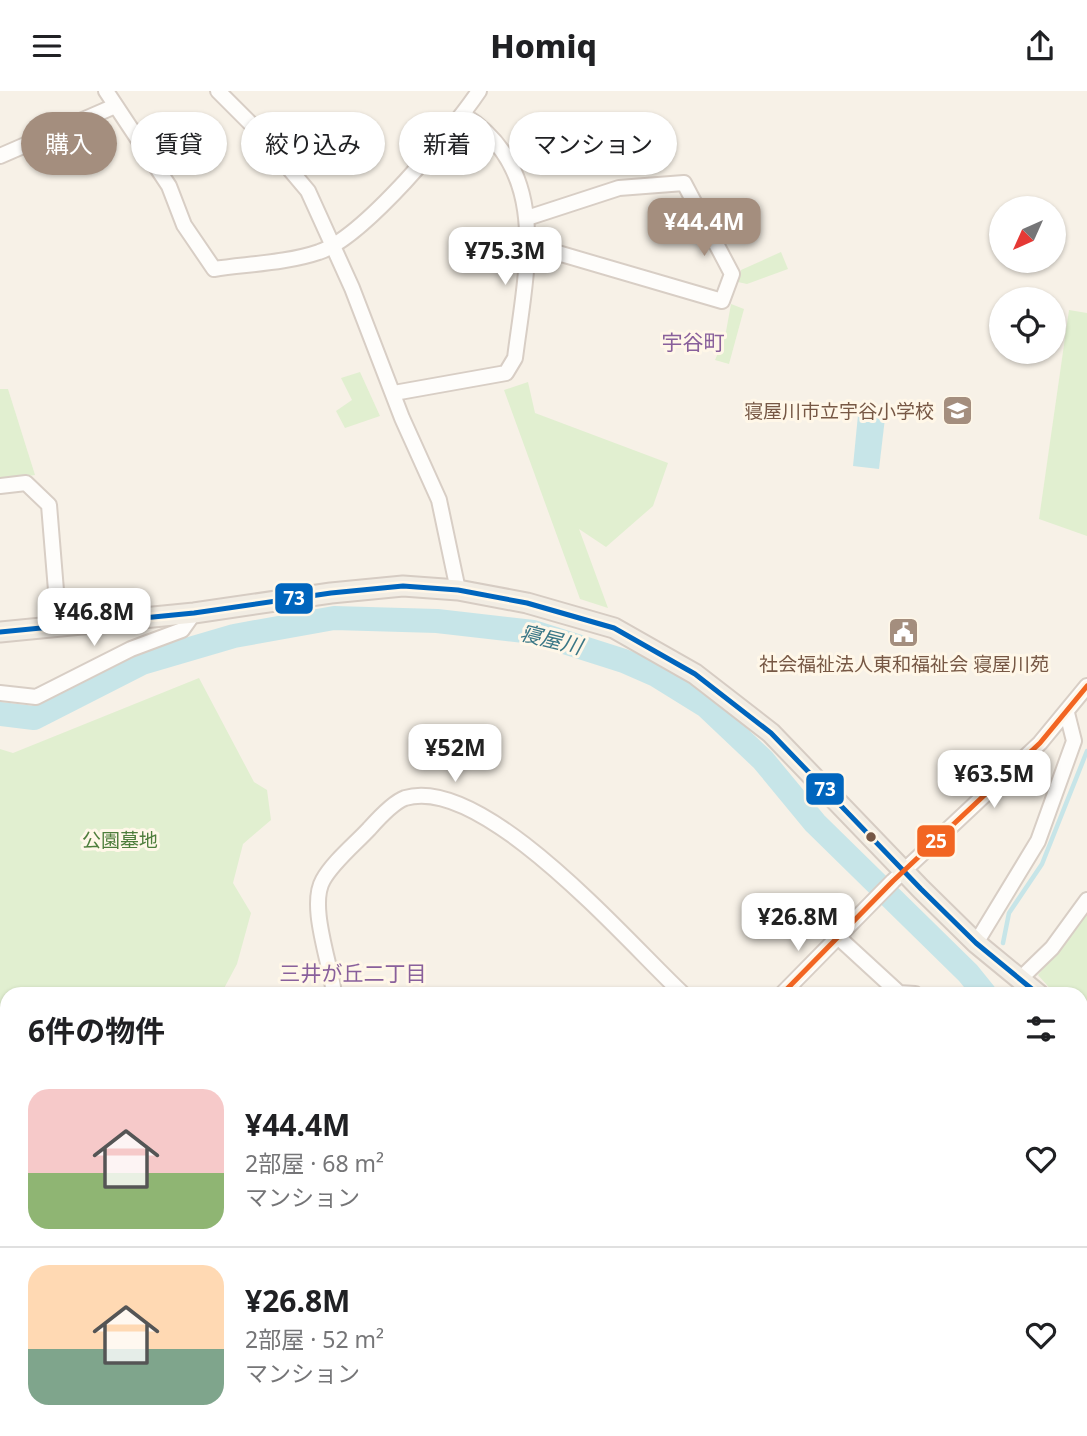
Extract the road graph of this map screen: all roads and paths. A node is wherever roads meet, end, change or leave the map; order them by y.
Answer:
1 (106, 91) edge
2 (218, 91) edge
3 (479, 91) edge
4 (115, 106) junction
5 (466, 112) edge
6 (495, 142) edge
7 (0, 156) edge
8 (410, 175) edge
9 (527, 218) junction
10 (527, 244) junction
11 (334, 246) junction
12 (394, 393) junction
13 (0, 486) edge
14 (458, 590) junction
15 (194, 613) junction
16 (59, 627) junction
17 (0, 632) edge
18 (1087, 685) edge
19 (0, 694) edge
20 (1067, 713) junction
21 (898, 876) junction
22 (1087, 900) edge
23 (838, 937) junction
24 (976, 943) junction
25 (1020, 979) junction
26 (333, 987) edge
27 (676, 987) edge
28 (789, 987) edge
29 (892, 987) edge
30 (1030, 987) edge

1 - 4 street
2 - 11 street
3 - 5 street
4 - 7 street
4 - 11 street
6 - 9 street
8 - 11 street
9 - 10 street
9 - 10 street
10 - 12 street
11 - 12 street
12 - 14 street
13 - 16 street
14 - 15 main road
14 - 21 main road
15 - 16 main road
15 - 19 street
16 - 17 main road
18 - 20 street
20 - 21 street
20 - 24 street
21 - 23 street
21 - 24 main road
22 - 25 street
23 - 28 street
23 - 29 street
24 - 25 main road
25 - 30 main road
26 - 27 street

